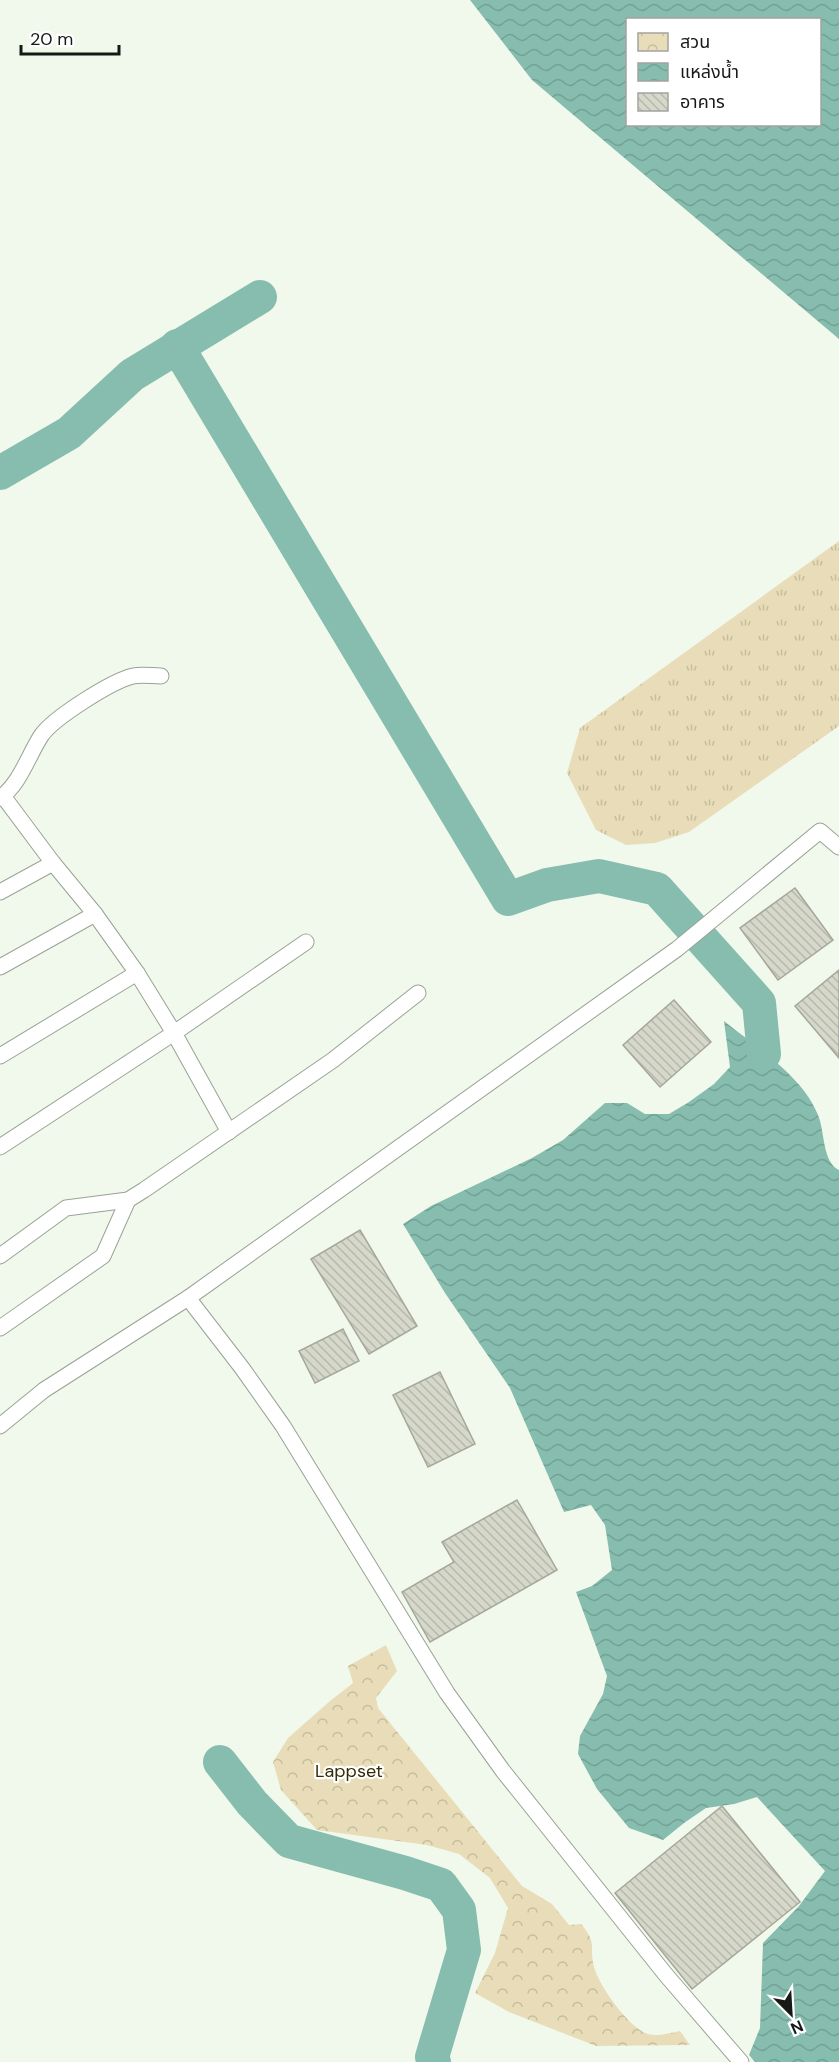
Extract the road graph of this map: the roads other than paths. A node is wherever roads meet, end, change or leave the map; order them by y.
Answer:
1 (161, 676) dead end
2 (1, 797) edge
3 (839, 847) edge
4 (53, 863) junction
5 (0, 892) edge
6 (95, 914) junction
7 (306, 942) dead end
8 (0, 967) edge
9 (137, 973) junction
10 (418, 993) dead end
11 (174, 1033) junction
12 (0, 1056) edge
13 (229, 1132) junction
14 (0, 1147) edge
15 (128, 1200) junction
16 (0, 1256) edge
17 (188, 1298) junction
18 (0, 1328) edge
19 (0, 1426) edge
20 (741, 2062) edge

1 - 2 lane
2 - 4 lane
3 - 17 lane
4 - 5 lane
4 - 6 lane
6 - 8 lane
6 - 9 lane
7 - 11 lane
9 - 11 lane
9 - 12 lane
10 - 13 lane
11 - 13 lane
11 - 14 lane
13 - 15 lane
15 - 16 lane
15 - 18 lane
17 - 19 lane
17 - 20 lane

